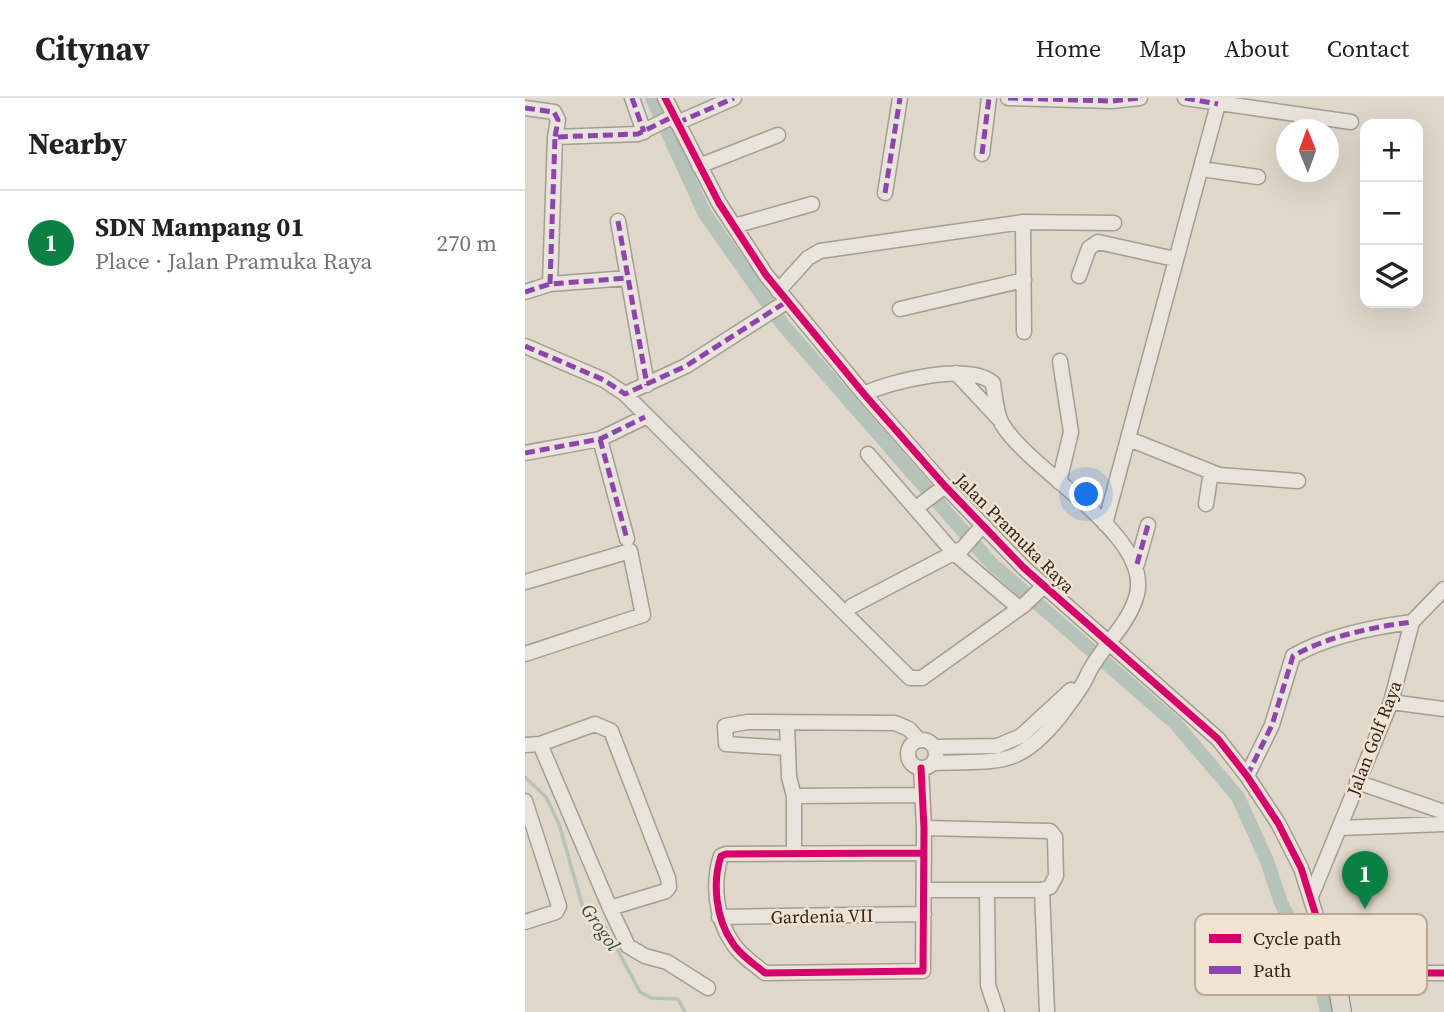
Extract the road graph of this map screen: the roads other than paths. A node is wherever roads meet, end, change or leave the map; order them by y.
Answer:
1 (632, 98) edge
2 (665, 98) edge
3 (734, 98) edge
4 (900, 98) edge
5 (989, 98) edge
6 (1008, 98) edge
7 (1140, 98) edge
8 (1185, 98) edge
9 (1033, 99) edge
10 (1079, 99) edge
11 (1218, 104) junction
12 (525, 108) edge
13 (673, 119) junction
14 (1351, 122) dead end
15 (647, 131) junction
16 (778, 135) dead end
17 (555, 137) junction
18 (982, 154) dead end
19 (699, 166) junction
20 (1202, 169) junction
21 (1258, 177) dead end
22 (885, 193) dead end
23 (812, 204) dead end
24 (618, 221) dead end
25 (1023, 222) junction
26 (1114, 223) dead end
27 (734, 226) junction
28 (1175, 259) junction
29 (1079, 275) dead end
30 (628, 278) junction
31 (1024, 280) junction
32 (550, 284) junction
33 (525, 292) edge
34 (781, 300) junction
35 (899, 309) dead end
36 (1024, 332) dead end
37 (525, 346) edge
38 (1060, 361) dead end
39 (956, 373) junction
40 (647, 385) junction
41 (625, 394) junction
42 (864, 394) junction
43 (645, 417) junction
44 (1000, 420) junction
45 (600, 439) junction
46 (1129, 439) junction
47 (525, 453) edge
48 (868, 454) dead end
49 (1211, 472) junction
50 (1298, 481) dead end
51 (1059, 482) junction
52 (940, 489) junction
53 (1206, 504) dead end
54 (919, 505) junction
55 (1105, 524) junction
56 (1148, 526) dead end
57 (980, 528) junction
58 (627, 539) dead end
59 (958, 550) junction
60 (1137, 564) junction
61 (525, 582) edge
62 (1039, 589) junction
63 (1444, 589) edge
64 (852, 606) dead end
65 (1021, 607) junction
66 (1412, 622) junction
67 (1106, 649) junction
68 (525, 654) edge
69 (1090, 670) junction
70 (1391, 702) junction
71 (1444, 709) edge
72 (787, 724) junction
73 (1021, 736) junction
74 (919, 740) junction
75 (540, 744) junction
76 (525, 745) edge
77 (788, 748) junction
78 (1029, 750) junction
79 (930, 759) junction
80 (1247, 776) junction
81 (1357, 782) junction
82 (922, 795) junction
83 (794, 796) junction
84 (525, 801) edge
85 (1444, 812) edge
86 (1444, 824) edge
87 (924, 828) junction
88 (1339, 828) junction
89 (924, 853) junction
90 (794, 854) junction
91 (925, 890) junction
92 (1042, 890) junction
93 (987, 891) junction
94 (1312, 894) junction
95 (610, 908) junction
96 (925, 914) junction
97 (1318, 914) edge
98 (719, 917) junction
99 (525, 922) edge
100 (708, 988) dead end
101 (997, 1012) edge
102 (1047, 1012) edge

1 - 15 street
2 - 13 street, Jalan Pramuka Raya
3 - 13 street
4 - 22 street
5 - 18 street
6 - 9 street
7 - 10 street
8 - 11 street
9 - 10 street
11 - 14 street
11 - 20 street
12 - 17 street
13 - 15 street
13 - 19 street, Jalan Pramuka Raya
15 - 17 street
16 - 19 street
17 - 32 street
19 - 27 street, Jalan Pramuka Raya
20 - 21 street
20 - 28 street
23 - 27 street
24 - 30 street
25 - 26 street
25 - 31 street
25 - 34 street
27 - 34 street, Jalan Pramuka Raya
28 - 29 street
28 - 46 street
30 - 32 street
30 - 40 street
31 - 35 street
31 - 36 street
32 - 33 street
34 - 40 street
34 - 42 street, Jalan Pramuka Raya
37 - 41 street
38 - 51 street
39 - 42 street
39 - 44 street
39 - 44 street
40 - 41 street
41 - 43 street
42 - 52 street, Jalan Pramuka Raya
43 - 45 street
43 - 65 street
44 - 51 street
45 - 47 street
45 - 58 street
46 - 49 street
46 - 55 street
48 - 54 street
49 - 50 street
49 - 53 street
51 - 55 street
52 - 54 street
52 - 57 street, Jalan Pramuka Raya
54 - 59 street
55 - 60 street
56 - 60 street
57 - 59 street
57 - 62 street, Jalan Pramuka Raya
59 - 64 street
59 - 65 street
60 - 67 street
61 - 68 street
62 - 65 street
62 - 67 street, Jalan Pramuka Raya
63 - 66 street, Jalan Golf Raya
66 - 70 street, Jalan Golf Raya
66 - 80 street
67 - 69 street
67 - 80 street, Jalan Pramuka Raya
69 - 73 street
69 - 78 street
70 - 71 street
70 - 81 street, Jalan Golf Raya
72 - 74 street
72 - 77 street
72 - 77 street
73 - 78 street
73 - 79 street
74 - 79 street
74 - 79 street
75 - 76 street
75 - 95 street
75 - 95 street
77 - 83 street
78 - 79 street
79 - 82 street
80 - 94 street, Jalan Pramuka Raya
81 - 85 street
81 - 88 street, Jalan Golf Raya
82 - 83 street
82 - 87 street
83 - 90 street
84 - 99 street
86 - 88 street
87 - 89 street
87 - 92 street
88 - 94 street, Jalan Golf Raya
89 - 90 street
89 - 91 street
90 - 98 street
91 - 93 street
91 - 96 street
92 - 93 street
92 - 102 street
93 - 101 street
94 - 97 street, Jalan Pramuka Raya
95 - 100 street
96 - 98 street, Gardenia VII
96 - 98 street

